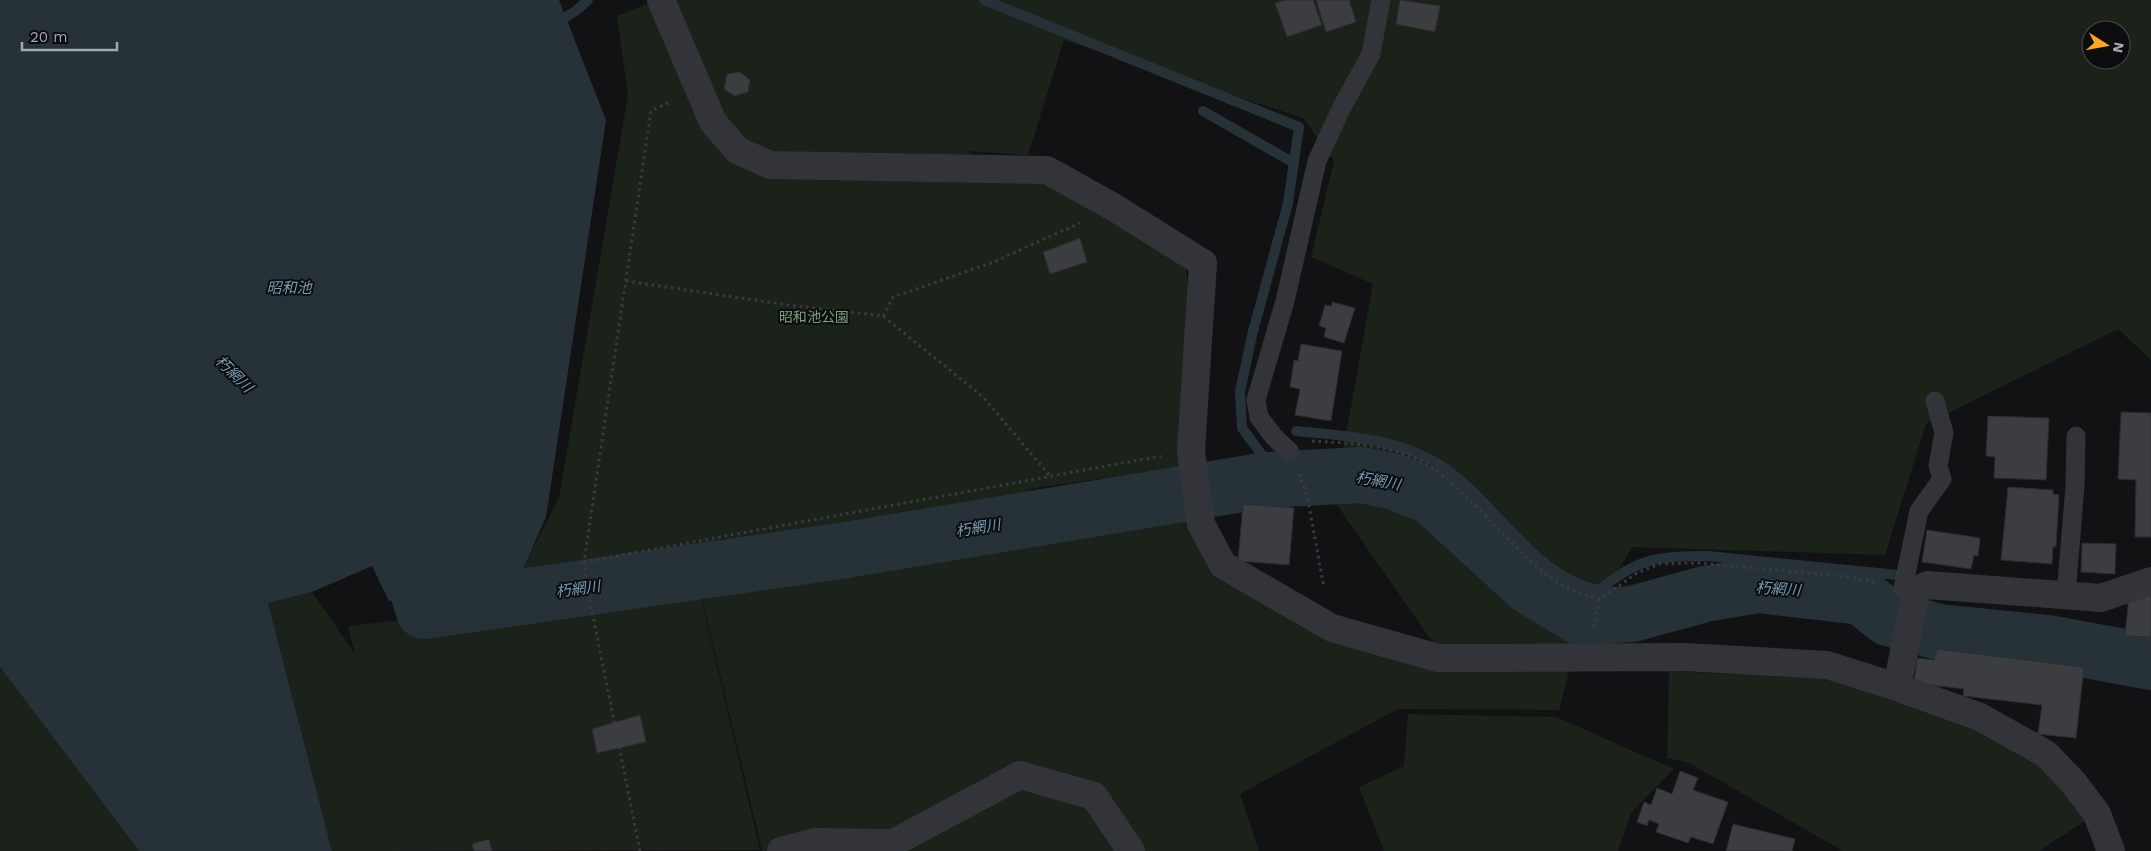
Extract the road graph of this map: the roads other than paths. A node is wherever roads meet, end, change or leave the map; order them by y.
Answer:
1 (661, 0) edge
2 (1381, 0) edge
3 (1935, 401) dead end
4 (2076, 436) dead end
5 (1286, 449) road end
6 (2151, 581) edge
7 (2067, 590) junction
8 (1906, 597) junction
9 (1897, 687) junction
10 (781, 851) edge
11 (1131, 851) edge
12 (2111, 851) edge

1 - 9 street
2 - 5 lane
3 - 8 lane
4 - 7 lane
6 - 7 street
7 - 8 street
8 - 9 street
9 - 12 street
10 - 11 street

